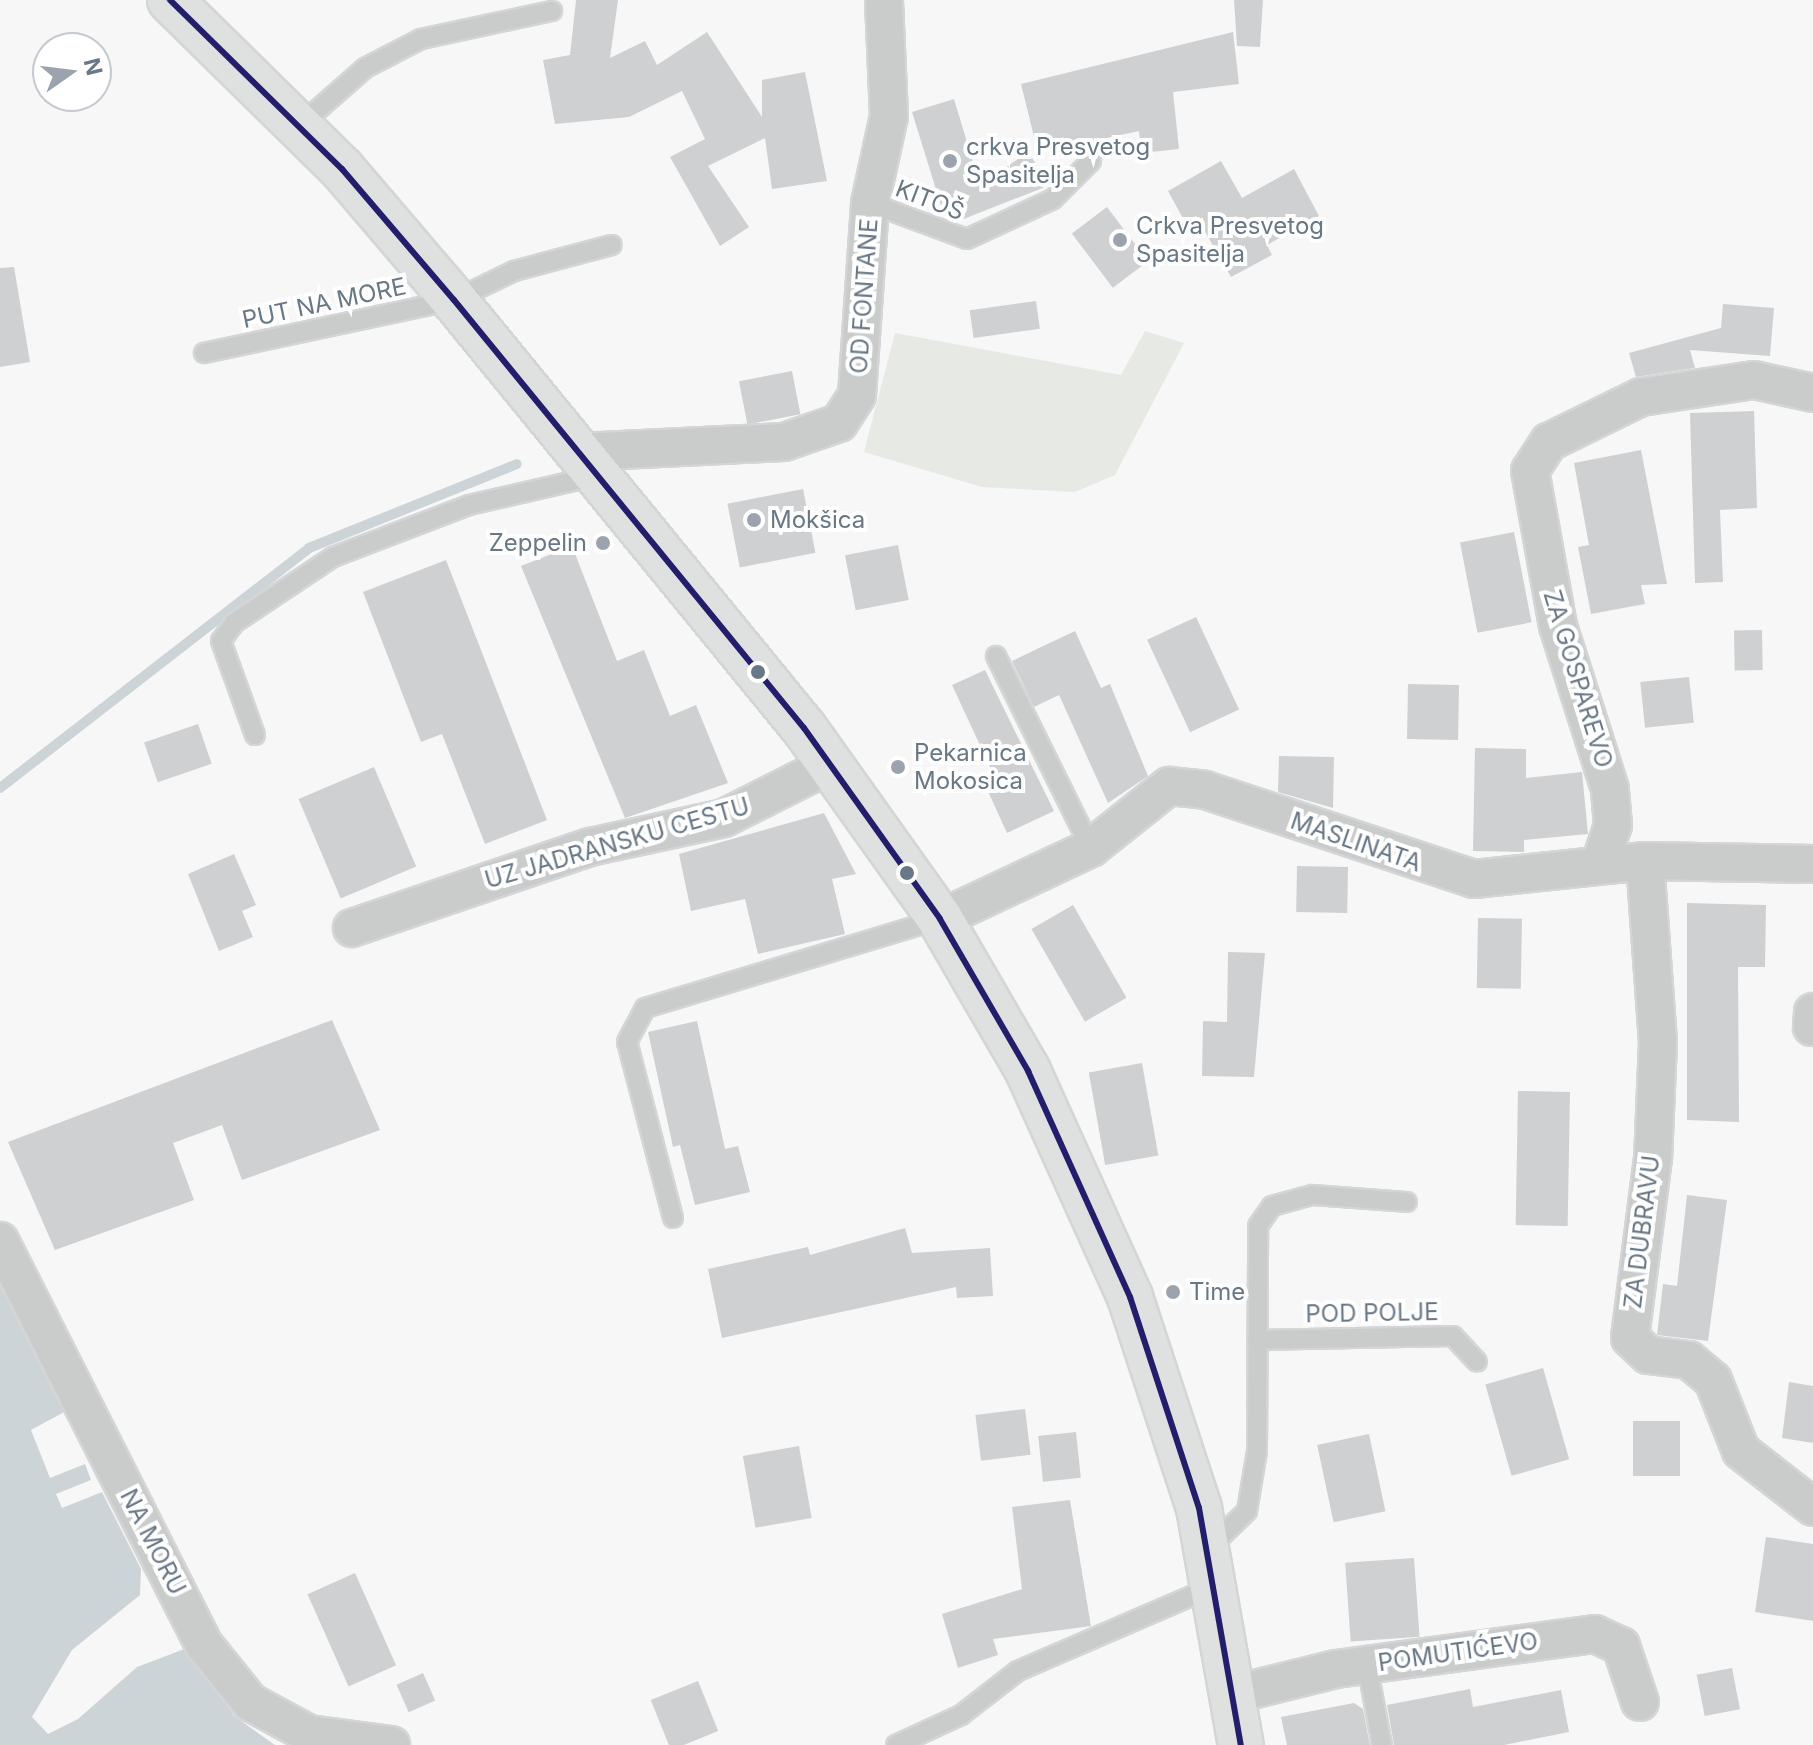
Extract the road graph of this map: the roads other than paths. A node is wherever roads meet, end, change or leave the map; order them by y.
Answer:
1 (170, 0) edge
2 (884, 0) edge
3 (552, 11) dead end
4 (298, 127) junction
5 (1091, 161) dead end
6 (870, 203) junction
7 (612, 245) dead end
8 (454, 300) junction
9 (204, 353) dead end
10 (1813, 393) edge
11 (590, 464) junction
12 (996, 656) dead end
13 (255, 735) dead end
14 (831, 764) junction
15 (1091, 848) junction
16 (1645, 861) junction
17 (1600, 864) junction
18 (1813, 864) edge
19 (940, 919) junction
20 (352, 928) dead end
21 (1813, 1012) edge
22 (1812, 1027) edge
23 (1407, 1202) dead end
24 (673, 1218) dead end
25 (0, 1241) edge
26 (1257, 1340) junction
27 (1477, 1362) dead end
28 (1813, 1507) edge
29 (1210, 1568) junction
30 (1367, 1665) junction
31 (1235, 1694) junction
32 (1640, 1702) dead end
33 (391, 1745) edge
34 (896, 1745) edge
35 (1241, 1745) edge
36 (1382, 1745) edge

1 - 4 main road
2 - 6 street, OD FONTANE
3 - 4 lane
4 - 8 main road
5 - 6 lane, KITOŠ
6 - 11 street, OD FONTANE
7 - 8 lane, PUT NA MORE
8 - 9 lane, PUT NA MORE
8 - 11 main road
10 - 17 street, ZA GOSPAREVO
11 - 13 lane
11 - 14 main road
12 - 15 lane
14 - 19 main road
14 - 20 street, UZ JADRANSKU CESTU
15 - 17 street, MASLINATA
15 - 19 street, MASLINATA
16 - 17 street, MASLINATA
16 - 18 street, MASLINATA
16 - 28 street, ZA DUBRAVU
19 - 24 lane
19 - 29 main road
21 - 22 street
23 - 26 lane
25 - 33 street, NA MORU
26 - 27 lane, POD POLJE
26 - 29 lane
29 - 31 main road
29 - 34 lane
30 - 31 street, POMUTIĆEVO
30 - 32 street, POMUTIĆEVO
30 - 36 lane
31 - 35 main road

